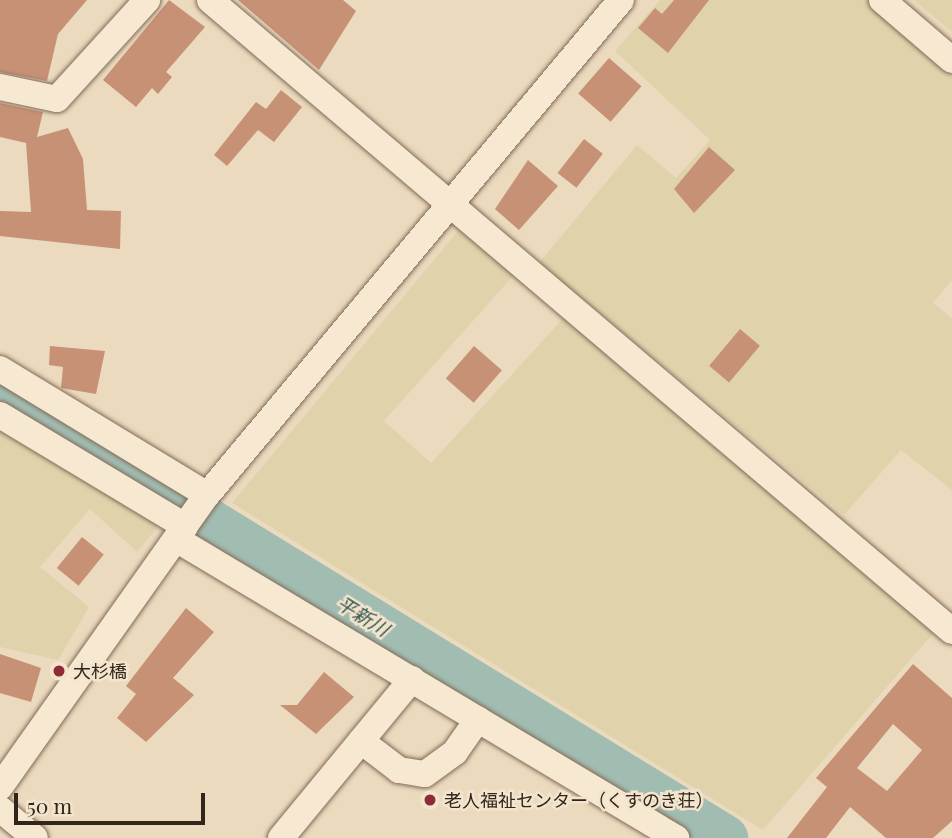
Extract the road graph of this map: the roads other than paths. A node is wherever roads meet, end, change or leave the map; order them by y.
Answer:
1 (147, 0) edge
2 (209, 0) edge
3 (621, 0) edge
4 (882, 0) edge
5 (952, 60) edge
6 (0, 87) edge
7 (451, 202) junction
8 (0, 369) edge
9 (0, 415) edge
10 (207, 495) junction
11 (180, 532) junction
12 (952, 631) edge
13 (412, 679) junction
14 (478, 719) junction
15 (361, 741) junction
16 (0, 787) edge
17 (0, 808) edge
18 (35, 838) edge
19 (281, 838) edge
20 (676, 838) edge

1 - 6 street
2 - 7 street
3 - 7 street
4 - 5 street
7 - 10 street
7 - 12 street
8 - 10 street
9 - 11 street
10 - 11 street
11 - 13 street
11 - 16 street
13 - 14 street
13 - 15 street
14 - 15 street
14 - 20 street
15 - 19 street
17 - 18 street

